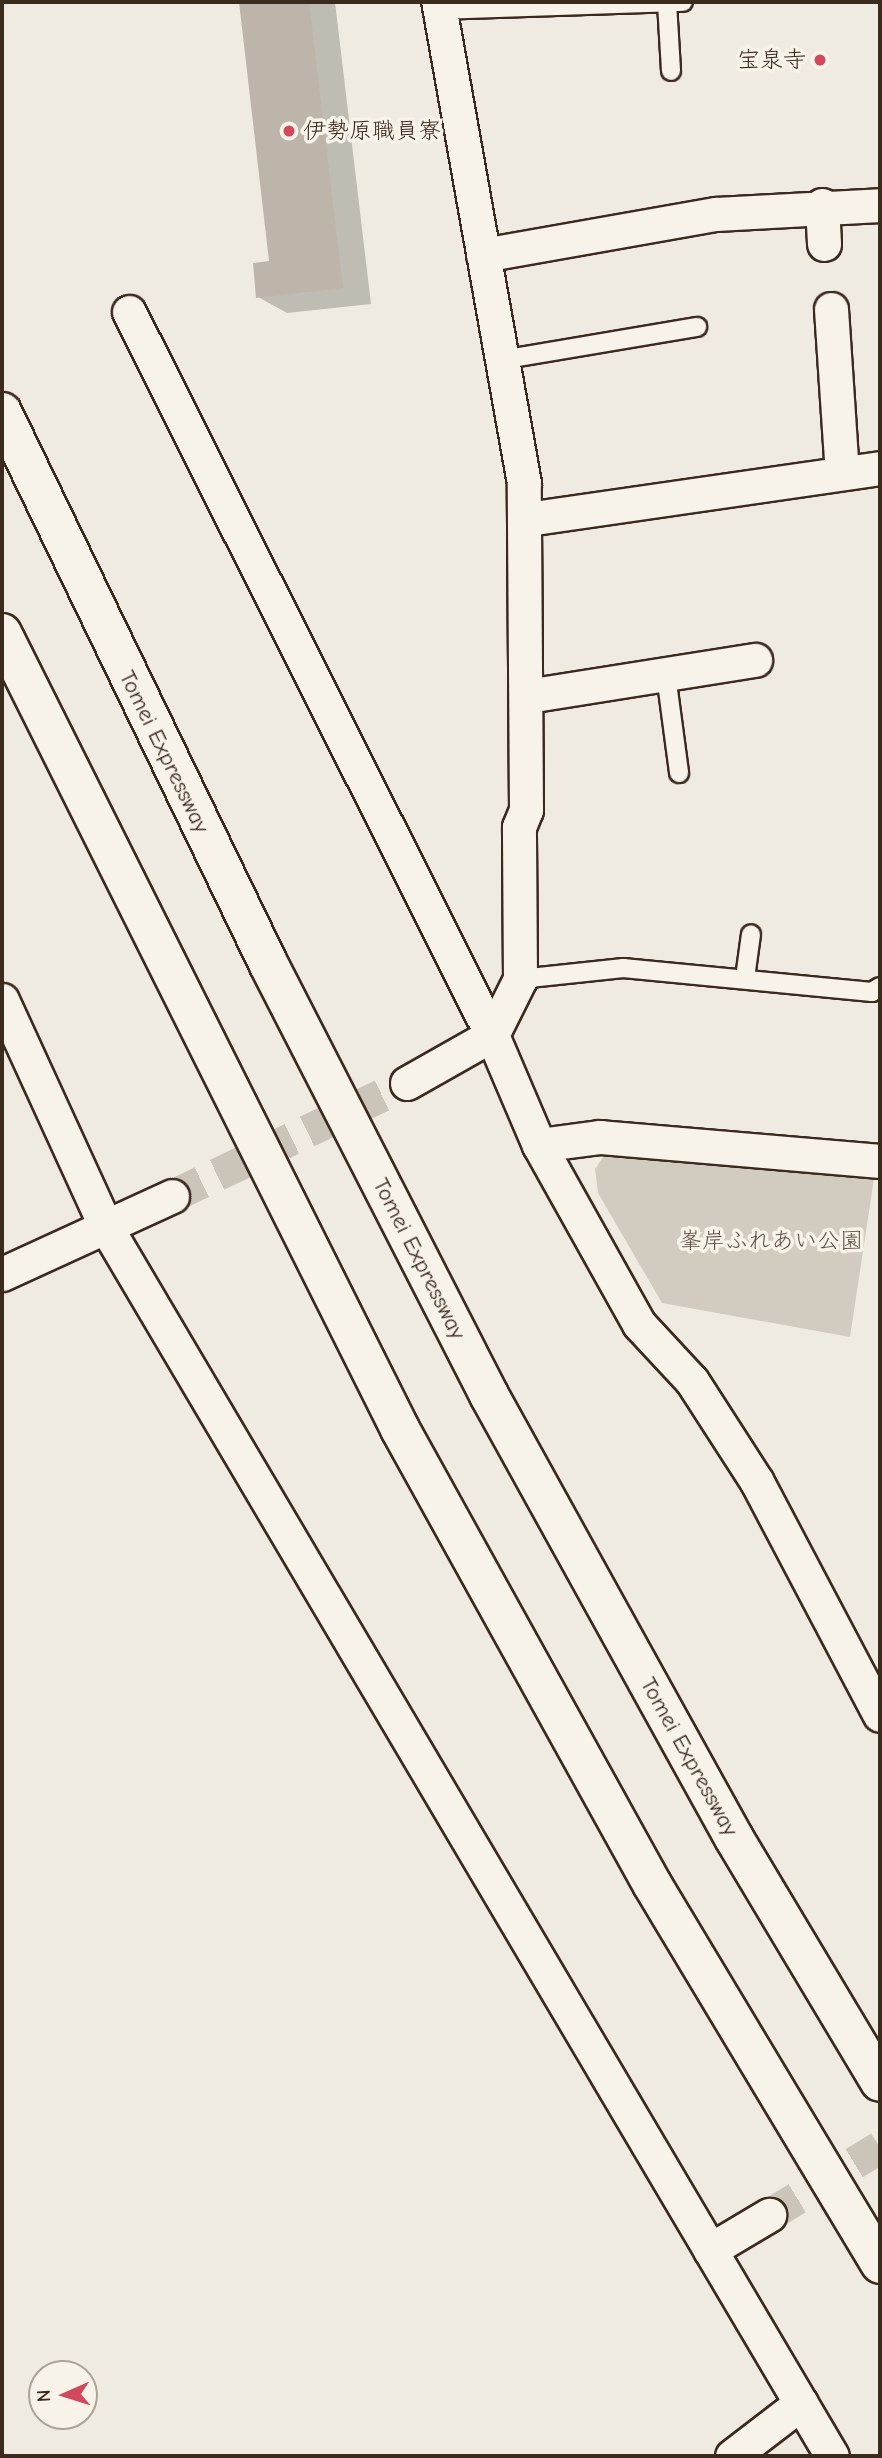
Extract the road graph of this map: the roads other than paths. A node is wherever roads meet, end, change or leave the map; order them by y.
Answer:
1 (675, 2) edge
2 (439, 6) edge
3 (671, 71) dead end
4 (822, 205) junction
5 (880, 205) edge
6 (824, 244) dead end
7 (483, 256) junction
8 (831, 309) dead end
9 (129, 312) dead end
10 (697, 327) dead end
11 (501, 360) junction
12 (2, 412) edge
13 (880, 468) edge
14 (842, 473) junction
15 (527, 519) junction
16 (2, 633) edge
17 (755, 660) dead end
18 (666, 675) junction
19 (527, 696) junction
20 (679, 773) dead end
21 (751, 934) dead end
22 (745, 978) junction
23 (520, 979) junction
24 (880, 987) edge
25 (2, 1000) edge
26 (492, 1035) junction
27 (407, 1083) tunnel mouth
28 (539, 1145) junction
29 (880, 1161) edge
30 (172, 1196) tunnel mouth
31 (106, 1227) junction
32 (2, 1274) edge
33 (869, 1667) edge
34 (880, 1715) edge
35 (880, 2082) edge
36 (769, 2215) tunnel mouth
37 (710, 2250) junction
38 (880, 2264) edge
39 (801, 2403) junction
40 (732, 2456) edge
41 (832, 2456) edge

1 - 2 lane
1 - 3 lane
2 - 7 street
4 - 5 street
4 - 6 street
4 - 7 street
7 - 11 street
8 - 14 street
9 - 26 street
10 - 11 lane
11 - 15 street
12 - 35 highway, Tomei Expressway
13 - 14 street
14 - 15 street
15 - 19 street
16 - 38 highway
17 - 18 street
18 - 19 street
18 - 20 lane
19 - 23 street
21 - 22 lane
22 - 23 lane
22 - 24 lane
23 - 26 street
25 - 31 street
26 - 27 street
26 - 28 street
28 - 29 street
28 - 33 street
30 - 31 street
31 - 32 street
31 - 37 street
33 - 34 street
36 - 37 street
37 - 39 street
39 - 40 street
39 - 41 street

